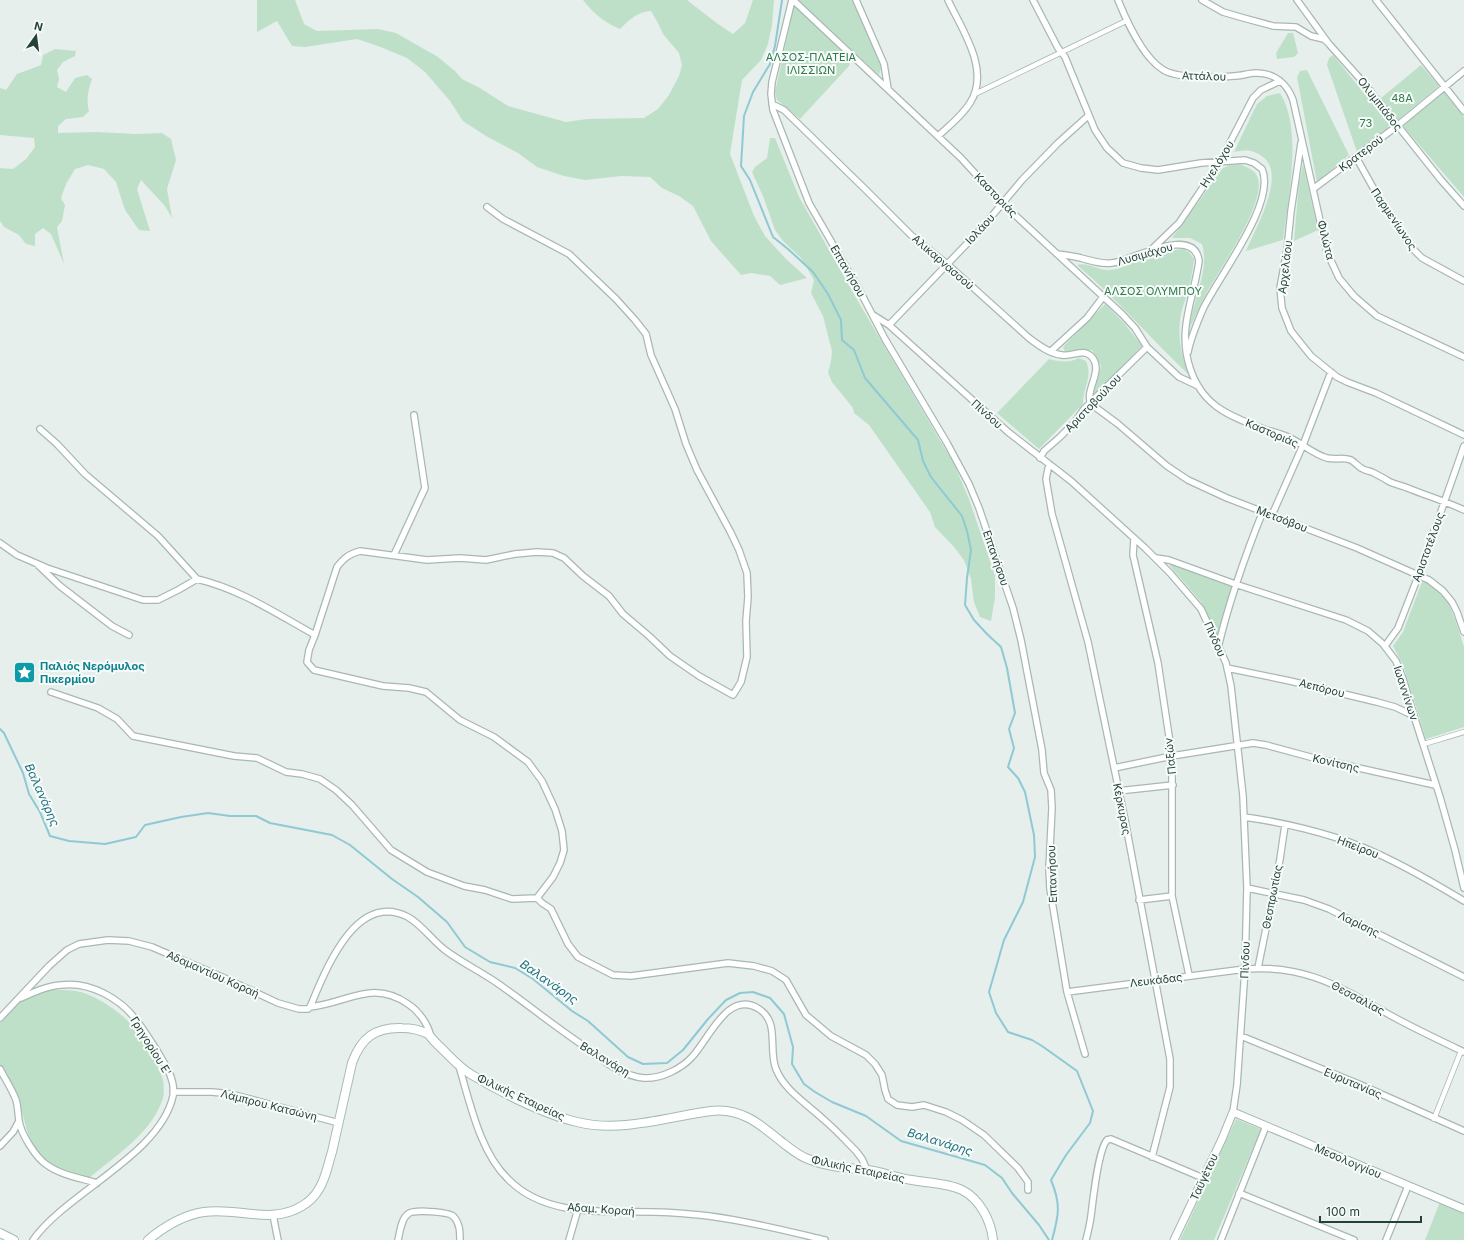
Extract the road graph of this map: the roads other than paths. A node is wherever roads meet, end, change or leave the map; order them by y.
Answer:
1 (792, 0) edge
2 (856, 0) edge
3 (948, 0) edge
4 (1033, 0) edge
5 (1118, 0) edge
6 (1202, 0) edge
7 (1298, 0) edge
8 (1376, 0) edge
9 (1126, 21) junction
10 (1329, 44) junction
11 (1061, 52) junction
12 (1464, 71) edge
13 (1280, 80) junction
14 (1444, 87) junction
15 (888, 89) junction
16 (975, 94) junction
17 (772, 104) junction
18 (1464, 111) edge
19 (1088, 116) junction
20 (1397, 126) junction
21 (938, 136) junction
22 (1302, 141) junction
23 (1356, 157) junction
24 (1220, 162) junction
25 (1314, 189) junction
26 (1003, 204) junction
27 (1464, 206) edge
28 (488, 207) dead end
29 (1152, 250) junction
30 (1057, 254) junction
31 (947, 264) junction
32 (1464, 281) edge
33 (1103, 297) junction
34 (871, 314) junction
35 (889, 325) junction
36 (1147, 347) junction
37 (1051, 351) junction
38 (1187, 356) junction
39 (1464, 357) edge
40 (1331, 372) junction
41 (1199, 386) junction
42 (1091, 404) junction
43 (414, 415) dead end
44 (40, 429) dead end
45 (1464, 435) edge
46 (1303, 445) junction
47 (1464, 446) edge
48 (1040, 458) junction
49 (1049, 464) junction
50 (1444, 502) junction
51 (1464, 510) edge
52 (1263, 512) junction
53 (1272, 515) junction
54 (1134, 539) junction
55 (0, 543) edge
56 (394, 555) junction
57 (1156, 558) junction
58 (34, 562) junction
59 (1418, 574) junction
60 (197, 579) junction
61 (1235, 584) junction
62 (1464, 632) edge
63 (129, 635) dead end
64 (315, 635) junction
65 (1385, 646) junction
66 (1218, 648) junction
67 (1227, 668) junction
68 (51, 692) dead end
69 (1414, 716) junction
70 (1464, 732) edge
71 (1424, 744) junction
72 (1237, 746) junction
73 (1172, 756) junction
74 (1114, 768) junction
75 (1173, 785) junction
76 (1435, 785) junction
77 (1118, 791) junction
78 (1244, 817) junction
79 (1285, 825) junction
80 (1247, 888) junction
81 (1464, 888) edge
82 (1272, 894) junction
83 (1172, 896) junction
84 (537, 898) junction
85 (1139, 900) junction
86 (1464, 900) edge
87 (1258, 968) junction
88 (1246, 969) junction
89 (1189, 975) junction
90 (1464, 977) edge
91 (1154, 980) junction
92 (1066, 992) junction
93 (17, 1000) junction
94 (310, 1007) junction
95 (0, 1018) edge
96 (1241, 1036) junction
97 (431, 1037) junction
98 (1462, 1052) edge
99 (1085, 1054) dead end
100 (459, 1066) junction
101 (0, 1069) edge
102 (173, 1092) junction
103 (1233, 1112) junction
104 (1434, 1119) junction
105 (19, 1121) junction
106 (339, 1123) junction
107 (1266, 1126) junction
108 (1464, 1131) edge
109 (0, 1146) edge
110 (1152, 1157) junction
111 (867, 1170) junction
112 (1203, 1178) junction
113 (96, 1183) junction
114 (1408, 1186) junction
115 (1028, 1190) dead end
116 (1239, 1193) junction
117 (1464, 1209) edge
118 (578, 1210) junction
119 (273, 1215) junction
120 (0, 1233) edge
121 (152, 1238) edge
122 (14, 1240) edge
123 (34, 1240) edge
124 (278, 1240) edge
125 (398, 1240) edge
126 (460, 1240) edge
127 (569, 1240) edge
128 (825, 1240) edge
129 (993, 1240) edge
130 (1086, 1240) edge
131 (1174, 1240) edge
132 (1221, 1240) edge
133 (1354, 1240) edge
134 (1386, 1240) edge

1 - 15 street, Καστοριάς
1 - 17 street, Επτανήσου
2 - 15 street
3 - 16 street
4 - 11 street
5 - 9 street, Αττάλου
6 - 10 street
7 - 10 street, Ολυμπιάδος
8 - 14 street
9 - 11 street
9 - 13 street, Αττάλου
10 - 20 street, Ολυμπιάδος
11 - 16 street
11 - 19 street
12 - 14 street, Κρατερού
13 - 22 street, Φιλώτα
13 - 24 street, Ηγελόχου
14 - 18 street
14 - 20 street, Κρατερού
15 - 21 street, Καστοριάς
16 - 21 street
17 - 31 street, Αλικαρνασσού
17 - 34 street, Επτανήσου
19 - 24 street
19 - 26 street, Ιολάου
20 - 23 street, Κρατερού
20 - 27 street, Ολυμπιάδος
21 - 26 street, Καστοριάς
22 - 25 street, Φιλώτα
22 - 40 street, Αρχελάου
23 - 25 street, Κρατερού
23 - 32 street, Παρμενίωνος
24 - 29 street, Ηγελόχου
24 - 38 street
25 - 39 street, Φιλώτα
26 - 30 street, Καστοριάς
26 - 31 street, Ιολάου
28 - 56 street
29 - 30 street, Λυσιμάχου
29 - 38 street, Λυσιμάχου
30 - 33 street, Καστοριάς
31 - 35 street, Ιολάου
31 - 37 street, Αλικαρνασσού
33 - 36 street, Καστοριάς
33 - 37 street
34 - 35 street, Πίνδου
34 - 92 street, Επτανήσου
35 - 48 street, Πίνδου
36 - 41 street, Καστοριάς
36 - 42 street, Αριστοβούλου
37 - 42 street, Αλικαρνασσού
38 - 41 street, Καστοριάς
40 - 45 street, Αρχελάου
40 - 46 street
41 - 46 street, Καστοριάς
42 - 48 street, Αριστοβούλου
42 - 52 street, Μετσόβου
43 - 56 street
44 - 60 street
46 - 50 street, Καστοριάς
46 - 53 street
47 - 50 street, Αριστοτέλους
48 - 49 street, Πίνδου
49 - 54 street, Πίνδου
49 - 74 street, Κέρκυρας
50 - 51 street, Καστοριάς
50 - 59 street, Αριστοτέλους
52 - 53 street, Μετσόβου
52 - 61 street
53 - 59 street, Μετσόβου
54 - 57 street, Πίνδου
54 - 73 street, Παξών
55 - 58 street
56 - 64 street
57 - 61 street, Ιωαννίνων
57 - 66 street, Πίνδου
58 - 60 street
58 - 63 street
59 - 62 street, Μετσόβου
59 - 65 street, Αριστοτέλους
60 - 64 street
61 - 65 street, Ιωαννίνων
61 - 66 street
64 - 84 street
65 - 69 street, Ιωαννίνων
66 - 67 street, Πίνδου
67 - 69 street, Αεπόρου
67 - 72 street, Πίνδου
68 - 84 street
69 - 71 street, Ιωαννίνων
70 - 71 street
71 - 76 street, Ιωαννίνων
72 - 73 street, Κονίτσης
72 - 76 street, Κονίτσης
72 - 78 street, Πίνδου
73 - 74 street, Κονίτσης
73 - 75 street, Παξών
74 - 77 street, Κέρκυρας
75 - 77 street
75 - 83 street, Παξών
76 - 81 street, Ιωαννίνων
77 - 85 street, Κέρκυρας
78 - 79 street, Ηπείρου
78 - 80 street, Πίνδου
79 - 82 street, Θεσπρωτίας
79 - 86 street, Ηπείρου
80 - 82 street, Λαρίσης
80 - 88 street, Πίνδου
82 - 87 street, Θεσπρωτίας
82 - 90 street, Λαρίσης
83 - 85 street
83 - 89 street, Παξών
84 - 115 street
85 - 91 street, Κέρκυρας
87 - 88 street, Θεσσαλίας
87 - 98 street, Θεσσαλίας
88 - 89 street, Λευκάδας
88 - 96 street, Πίνδου
89 - 91 street, Λευκάδας
91 - 92 street, Λευκάδας
91 - 110 street, Κέρκυρας
92 - 99 street, Επτανήσου
93 - 94 street, Αδαμαντίου Κοραή
93 - 95 street, Αδαμαντίου Κοραή
93 - 102 street, Γρηγορίου Ε'
94 - 97 street, Αδαμαντίου Κοραή
94 - 111 street, Βαλανάρη
96 - 103 street, Πίνδου
96 - 104 street, Ευρυτανίας
97 - 100 main road, Φιλικής Εταιρείας
97 - 106 main road, Φιλικής Εταιρείας
98 - 104 street
100 - 111 main road, Φιλικής Εταιρείας
100 - 118 street, Αδαμ. Κοραή
101 - 105 street
102 - 106 street, Λάμπρου Κατσώνη
102 - 113 street, Γρηγορίου Ε'
103 - 107 street, Μεσολογγίου
103 - 112 street, Ταϋγέτου
104 - 108 street, Ευρυτανίας
105 - 109 street
105 - 113 street
106 - 119 main road, Φιλικής Εταιρείας
107 - 114 street, Μεσολογγίου
107 - 116 street
110 - 112 street
110 - 130 street
111 - 129 main road, Φιλικής Εταιρείας
112 - 131 street, Ταϋγέτου
113 - 123 street, Γρηγορίου Ε'
114 - 117 street, Μεσολογγίου
114 - 134 street
116 - 132 street
116 - 133 street
118 - 127 street
118 - 128 street, Αδαμ. Κοραή
119 - 121 main road, Φιλικής Εταιρείας
119 - 124 street
120 - 122 main road
125 - 126 street

